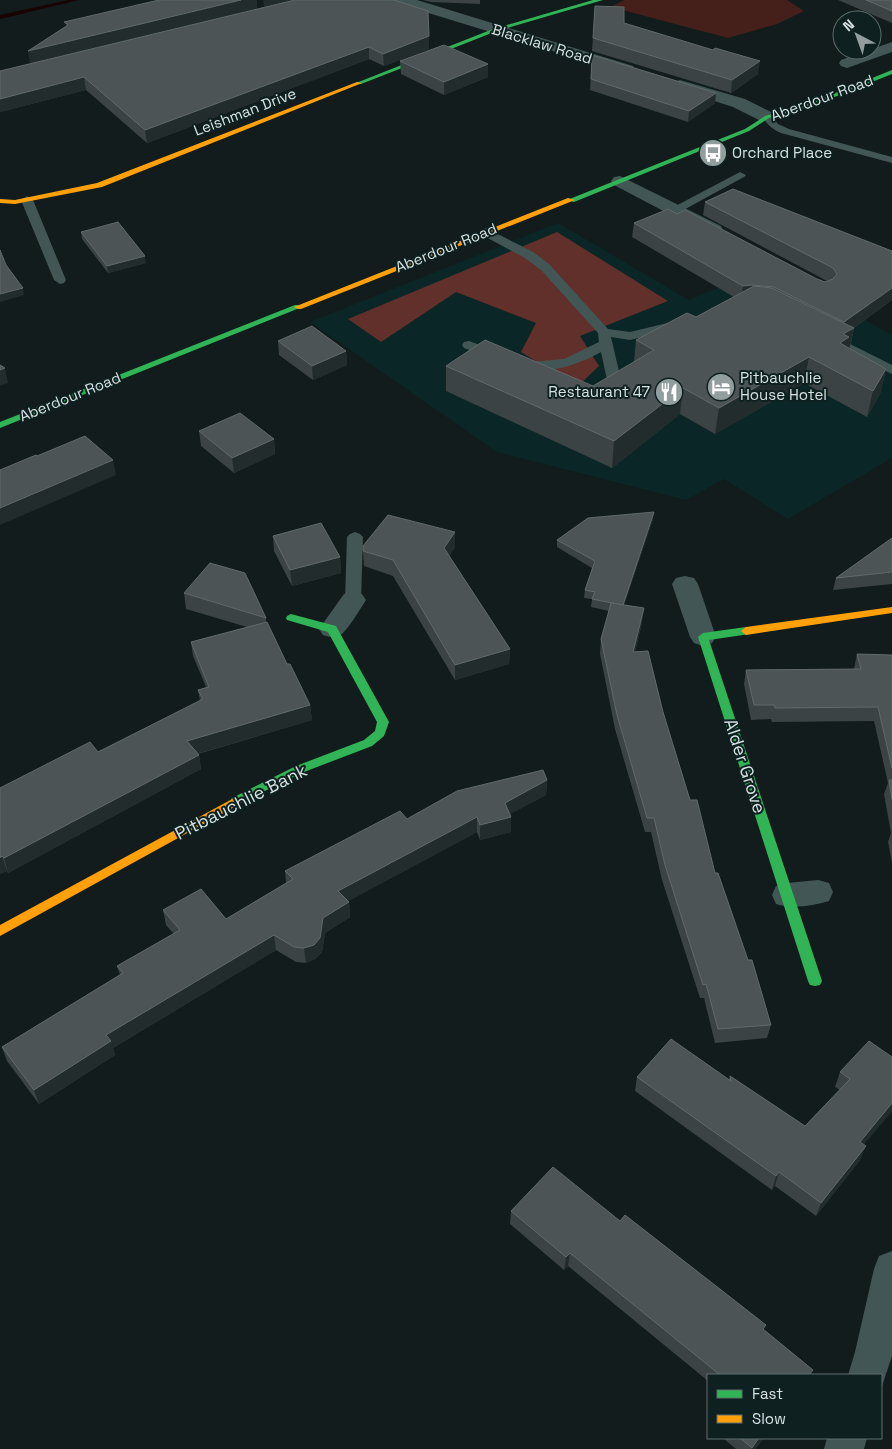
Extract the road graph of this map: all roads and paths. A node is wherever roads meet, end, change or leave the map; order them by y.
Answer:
1 (401, 0) edge
2 (600, 0) edge
3 (495, 30) junction
4 (892, 48) edge
5 (847, 63) dead end
6 (892, 72) edge
7 (643, 74) edge
8 (662, 79) edge
9 (767, 116) junction
10 (892, 160) edge
11 (740, 175) dead end
12 (620, 181) junction
13 (27, 200) junction
14 (0, 201) edge
15 (674, 210) junction
16 (486, 232) junction
17 (727, 237) edge
18 (60, 280) dead end
19 (692, 320) edge
20 (814, 330) edge
21 (605, 338) junction
22 (469, 345) dead end
23 (892, 370) edge
24 (614, 380) edge
25 (0, 425) edge
26 (354, 536) dead end
27 (685, 584) dead end
28 (353, 600) joint
29 (892, 610) edge
30 (291, 618) dead end
31 (332, 629) junction
32 (703, 637) junction
33 (818, 892) dead end
34 (787, 895) junction
35 (0, 932) edge
36 (815, 981) dead end
37 (892, 1269) edge
38 (867, 1374) edge

1 - 3 street, Blacklaw Road
2 - 3 street, Leishman Drive
3 - 7 street, Blacklaw Road
3 - 13 street, Leishman Drive
4 - 5 street, Aberdour Road
6 - 9 street, Aberdour Road
8 - 9 street
9 - 10 lane
9 - 12 street, Aberdour Road
11 - 15 lane
12 - 15 street
12 - 16 street, Aberdour Road
13 - 14 street, Leishman Drive
13 - 18 lane
15 - 17 street
16 - 21 lane
16 - 25 street, Aberdour Road
19 - 21 lane
20 - 23 lane
21 - 22 lane
21 - 24 lane
26 - 28 lane
27 - 32 street, Alder Grove
28 - 31 street
29 - 32 street
30 - 31 street
31 - 35 street, Pitbauchlie Bank
32 - 34 street, Alder Grove
33 - 34 street
34 - 36 street, Alder Grove
37 - 38 street

